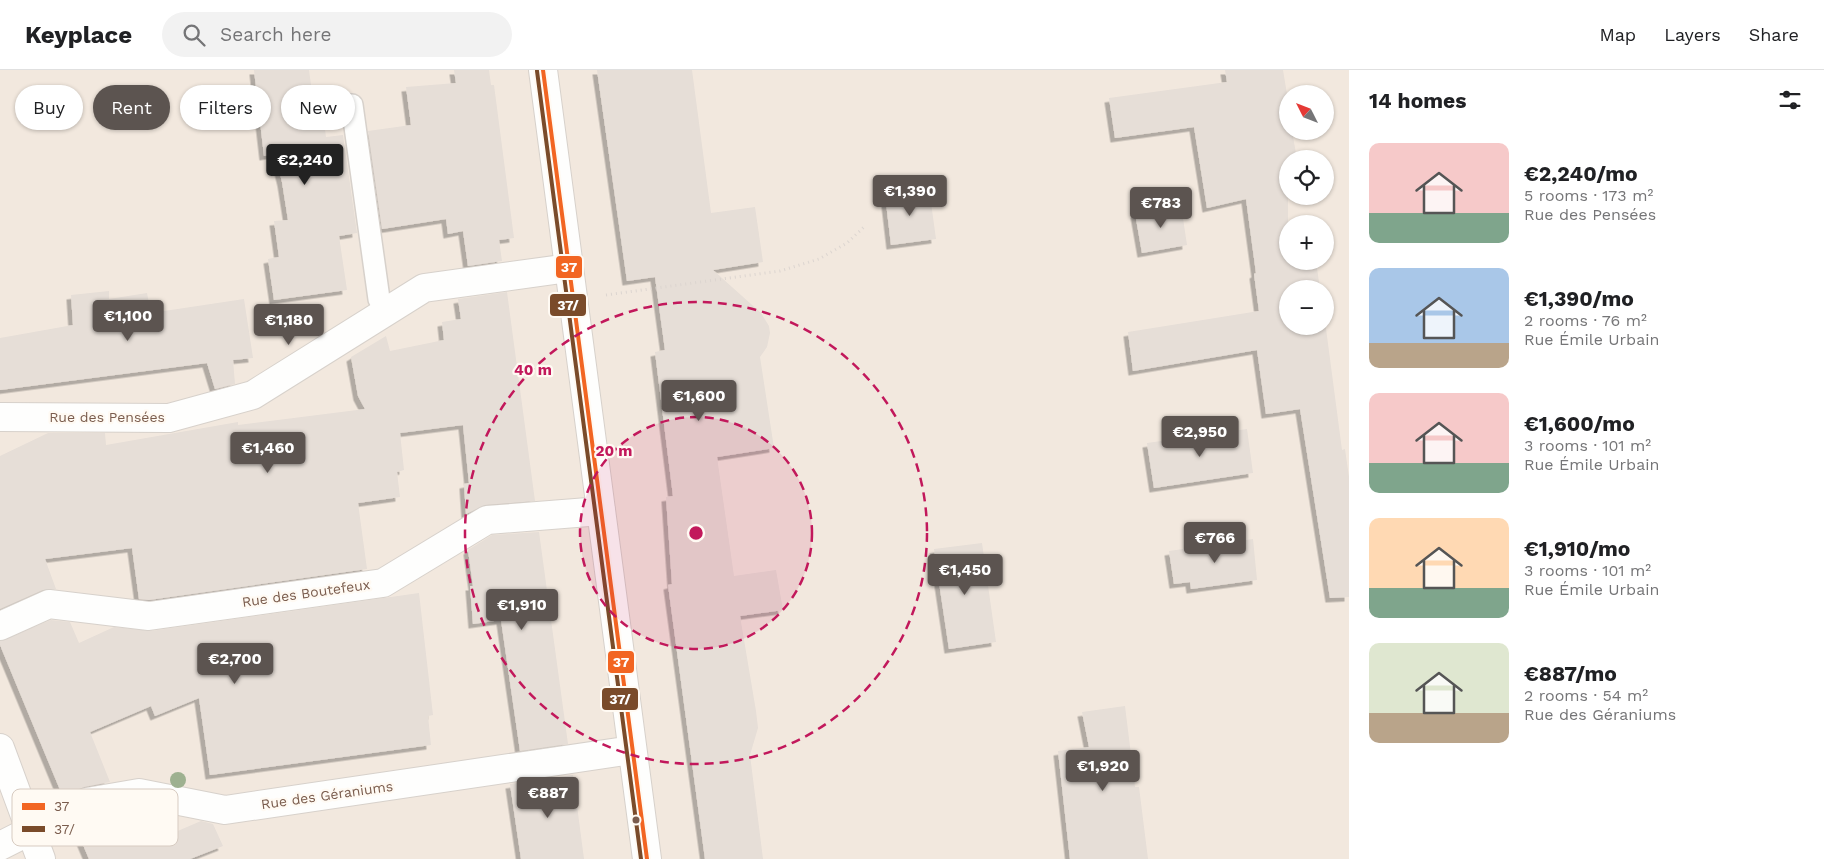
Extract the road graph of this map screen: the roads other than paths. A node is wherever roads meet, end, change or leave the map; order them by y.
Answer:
1 (542, 70) edge
2 (355, 127) edge
3 (569, 268) junction
4 (385, 311) junction
5 (0, 417) edge
6 (601, 511) junction
7 (0, 626) edge
8 (0, 748) edge
9 (632, 750) junction
10 (15, 789) edge
11 (178, 801) edge
12 (12, 840) edge
13 (0, 846) edge
14 (36, 846) edge
15 (41, 859) edge
16 (647, 859) edge

1 - 3 street
2 - 4 lane
3 - 4 street, Rue des Pensées
3 - 6 street
4 - 5 street, Rue des Pensées
6 - 7 street, Rue des Boutefeux
6 - 9 street
8 - 10 street
9 - 11 street, Rue des Géraniums
9 - 16 street
12 - 13 street, Rue des Géraniums
14 - 15 street

